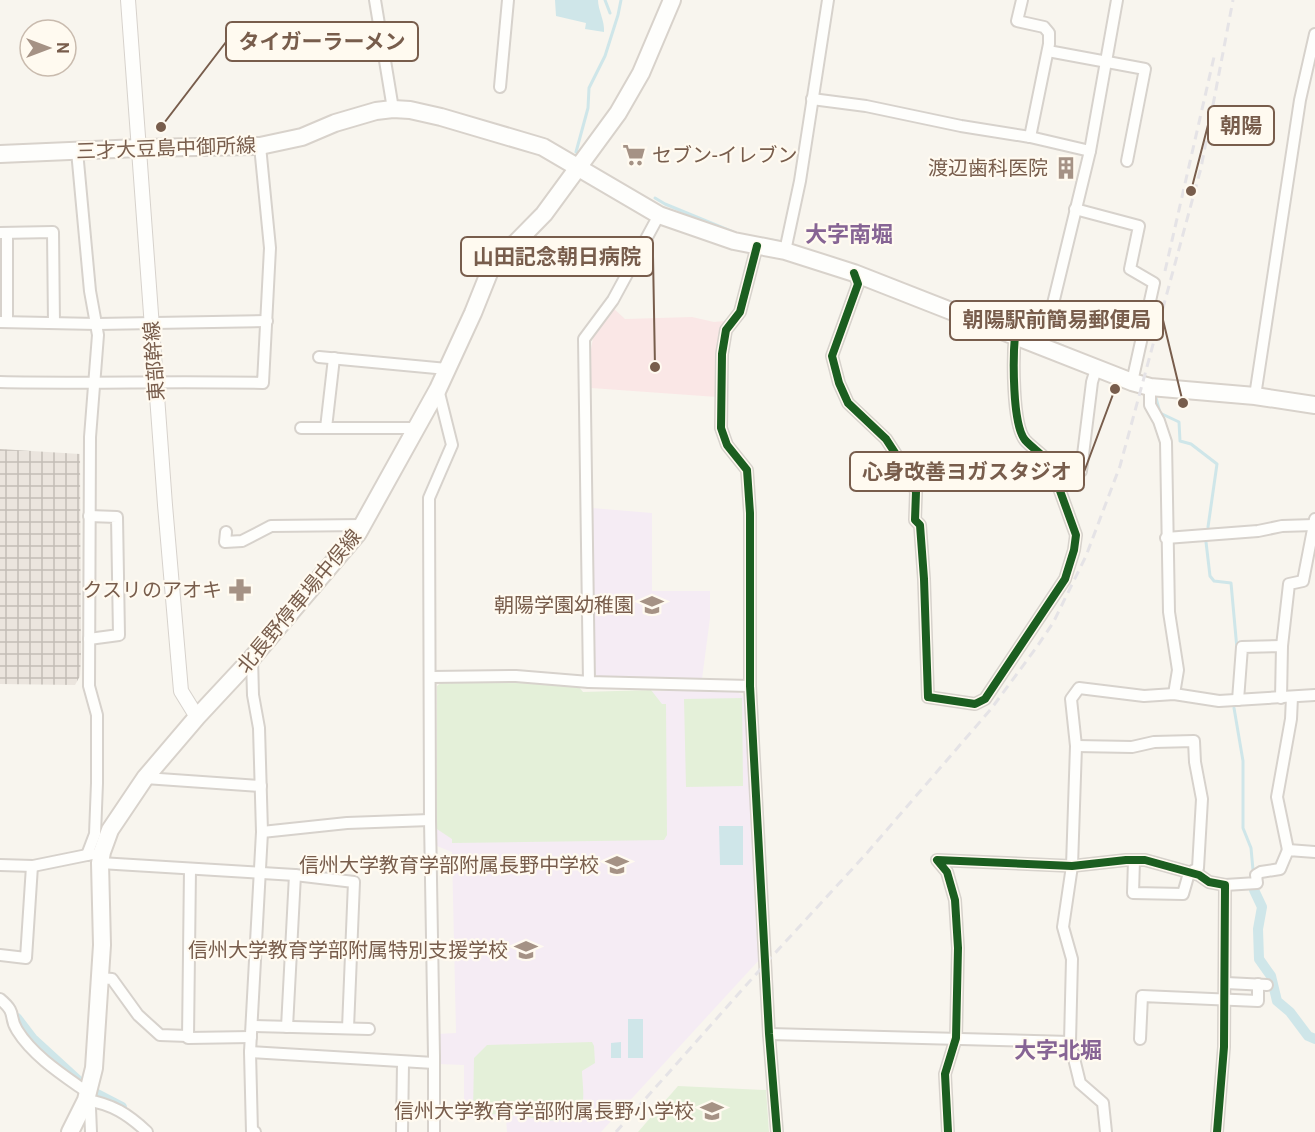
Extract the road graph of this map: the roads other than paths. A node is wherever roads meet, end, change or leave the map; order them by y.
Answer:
1 (128, 0) edge
2 (375, 0) edge
3 (508, 0) edge
4 (672, 0) edge
5 (828, 0) edge
6 (1022, 0) edge
7 (1117, 0) edge
8 (1315, 34) edge
9 (1048, 51) junction
10 (1106, 62) junction
11 (500, 87) dead end
12 (812, 99) junction
13 (393, 109) junction
14 (1030, 137) junction
15 (260, 146) junction
16 (139, 148) junction
17 (77, 151) junction
18 (1089, 151) junction
19 (0, 154) edge
20 (1126, 161) dead end
21 (578, 169) junction
22 (1075, 209) junction
23 (659, 215) junction
24 (4, 233) edge
25 (757, 246) junction
26 (785, 251) junction
27 (854, 273) junction
28 (267, 321) junction
29 (4, 322) edge
30 (152, 322) junction
31 (54, 323) junction
32 (97, 324) junction
33 (1015, 335) junction
34 (1043, 345) junction
35 (319, 357) dead end
36 (333, 358) junction
37 (447, 369) junction
38 (1096, 369) junction
39 (0, 382) edge
40 (156, 382) junction
41 (1132, 382) junction
42 (94, 384) junction
43 (1150, 387) junction
44 (438, 389) junction
45 (1255, 396) junction
46 (1315, 405) edge
47 (301, 428) dead end
48 (326, 428) junction
49 (417, 428) junction
50 (1051, 466) junction
51 (89, 516) junction
52 (1315, 521) edge
53 (363, 525) junction
54 (226, 532) dead end
55 (1166, 538) junction
56 (89, 639) junction
57 (1281, 646) junction
58 (252, 658) junction
59 (430, 677) junction
60 (589, 682) junction
61 (750, 686) junction
62 (1174, 694) junction
63 (1315, 695) edge
64 (1287, 697) junction
65 (1238, 700) junction
66 (197, 717) junction
67 (1076, 746) junction
68 (146, 778) junction
69 (261, 786) junction
70 (430, 820) junction
71 (262, 832) junction
72 (1288, 850) junction
73 (1315, 852) edge
74 (96, 857) junction
75 (1134, 860) junction
76 (0, 865) edge
77 (32, 866) junction
78 (1072, 866) junction
79 (190, 868) junction
80 (260, 873) junction
81 (1189, 873) junction
82 (295, 875) junction
83 (1225, 885) junction
84 (0, 955) edge
85 (100, 978) junction
86 (1226, 983) junction
87 (0, 999) edge
88 (1225, 1000) junction
89 (287, 1027) junction
90 (348, 1028) junction
91 (369, 1029) dead end
92 (252, 1032) junction
93 (769, 1034) junction
94 (188, 1036) junction
95 (956, 1038) junction
96 (1140, 1039) dead end
97 (1070, 1042) junction
98 (250, 1052) junction
99 (403, 1062) junction
100 (434, 1063) junction
101 (86, 1096) junction
102 (70, 1132) edge
103 (91, 1132) edge
104 (147, 1132) edge
105 (253, 1132) edge
106 (402, 1132) edge
107 (434, 1132) edge
108 (777, 1132) edge
109 (948, 1132) edge
110 (1106, 1132) edge
111 (1217, 1132) edge

1 - 16 street, 東部幹線
2 - 13 street
3 - 11 street
4 - 21 main road, 北長野停車場中俣線
5 - 12 street
6 - 9 street
7 - 10 street
8 - 45 street
9 - 10 street
9 - 14 street
10 - 18 street
10 - 20 street
12 - 14 street
12 - 26 street
13 - 15 main road, 三才大豆島中御所線
13 - 21 main road, 三才大豆島中御所線
14 - 18 street
15 - 16 main road, 三才大豆島中御所線
15 - 28 street
16 - 17 main road, 三才大豆島中御所線
16 - 30 street, 東部幹線
17 - 19 main road, 三才大豆島中御所線
17 - 32 street
18 - 22 street
21 - 23 main road, 三才大豆島中御所線
21 - 37 main road, 北長野停車場中俣線
22 - 34 street
22 - 41 street
23 - 25 main road, 三才大豆島中御所線
23 - 60 street
24 - 29 street
24 - 31 street
25 - 26 main road, 三才大豆島中御所線
25 - 61 street
26 - 27 main road, 三才大豆島中御所線
27 - 33 main road, 三才大豆島中御所線
27 - 50 street
28 - 30 street
28 - 40 street
29 - 31 street
30 - 32 street
30 - 40 street, 東部幹線
31 - 32 street
32 - 42 street
33 - 34 main road, 三才大豆島中御所線
33 - 50 street
34 - 38 main road, 三才大豆島中御所線
35 - 36 street
36 - 37 street
36 - 48 street
37 - 44 main road, 北長野停車場中俣線
38 - 41 main road, 三才大豆島中御所線
38 - 50 street
39 - 42 street
40 - 42 street
40 - 66 street, 東部幹線
41 - 43 main road, 三才大豆島中御所線
42 - 51 street
43 - 45 main road, 三才大豆島中御所線
43 - 55 street
44 - 49 main road, 北長野停車場中俣線
44 - 59 street
45 - 46 main road, 三才大豆島中御所線
47 - 48 street
48 - 49 street
49 - 53 main road, 北長野停車場中俣線
51 - 56 street
51 - 56 street
52 - 55 street
52 - 57 street
53 - 54 street
53 - 58 main road, 北長野停車場中俣線
55 - 62 street
56 - 74 street
57 - 64 street
57 - 65 street
58 - 66 main road, 北長野停車場中俣線
58 - 69 street
59 - 60 street
59 - 70 street
60 - 61 street
61 - 93 street
62 - 65 street
62 - 67 street
63 - 64 street
64 - 65 street
64 - 72 street
66 - 68 main road, 北長野停車場中俣線
67 - 78 street
67 - 81 street
68 - 69 street
68 - 74 main road, 北長野停車場中俣線
69 - 71 street
70 - 71 street
70 - 100 street
71 - 80 street
72 - 73 street
72 - 83 street
74 - 77 street
74 - 79 street
74 - 85 main road, 北長野停車場中俣線
75 - 78 street
75 - 81 street
75 - 81 street
76 - 77 street
77 - 84 street
78 - 95 street
78 - 97 street
79 - 80 street
79 - 94 street
80 - 82 street
80 - 92 street
81 - 83 street
82 - 89 street
82 - 90 street
83 - 86 street
85 - 94 street
85 - 101 main road, 北長野停車場中俣線
86 - 88 street
86 - 88 street
87 - 101 street
88 - 96 street
88 - 111 street
89 - 90 street
89 - 92 street
90 - 91 street
92 - 94 street
92 - 98 street
93 - 95 street
93 - 108 street
95 - 97 street
95 - 109 street
97 - 110 street
98 - 99 street
98 - 105 street
99 - 100 street
99 - 106 street
100 - 107 street
101 - 102 main road, 北長野停車場中俣線
101 - 103 street
101 - 104 street

